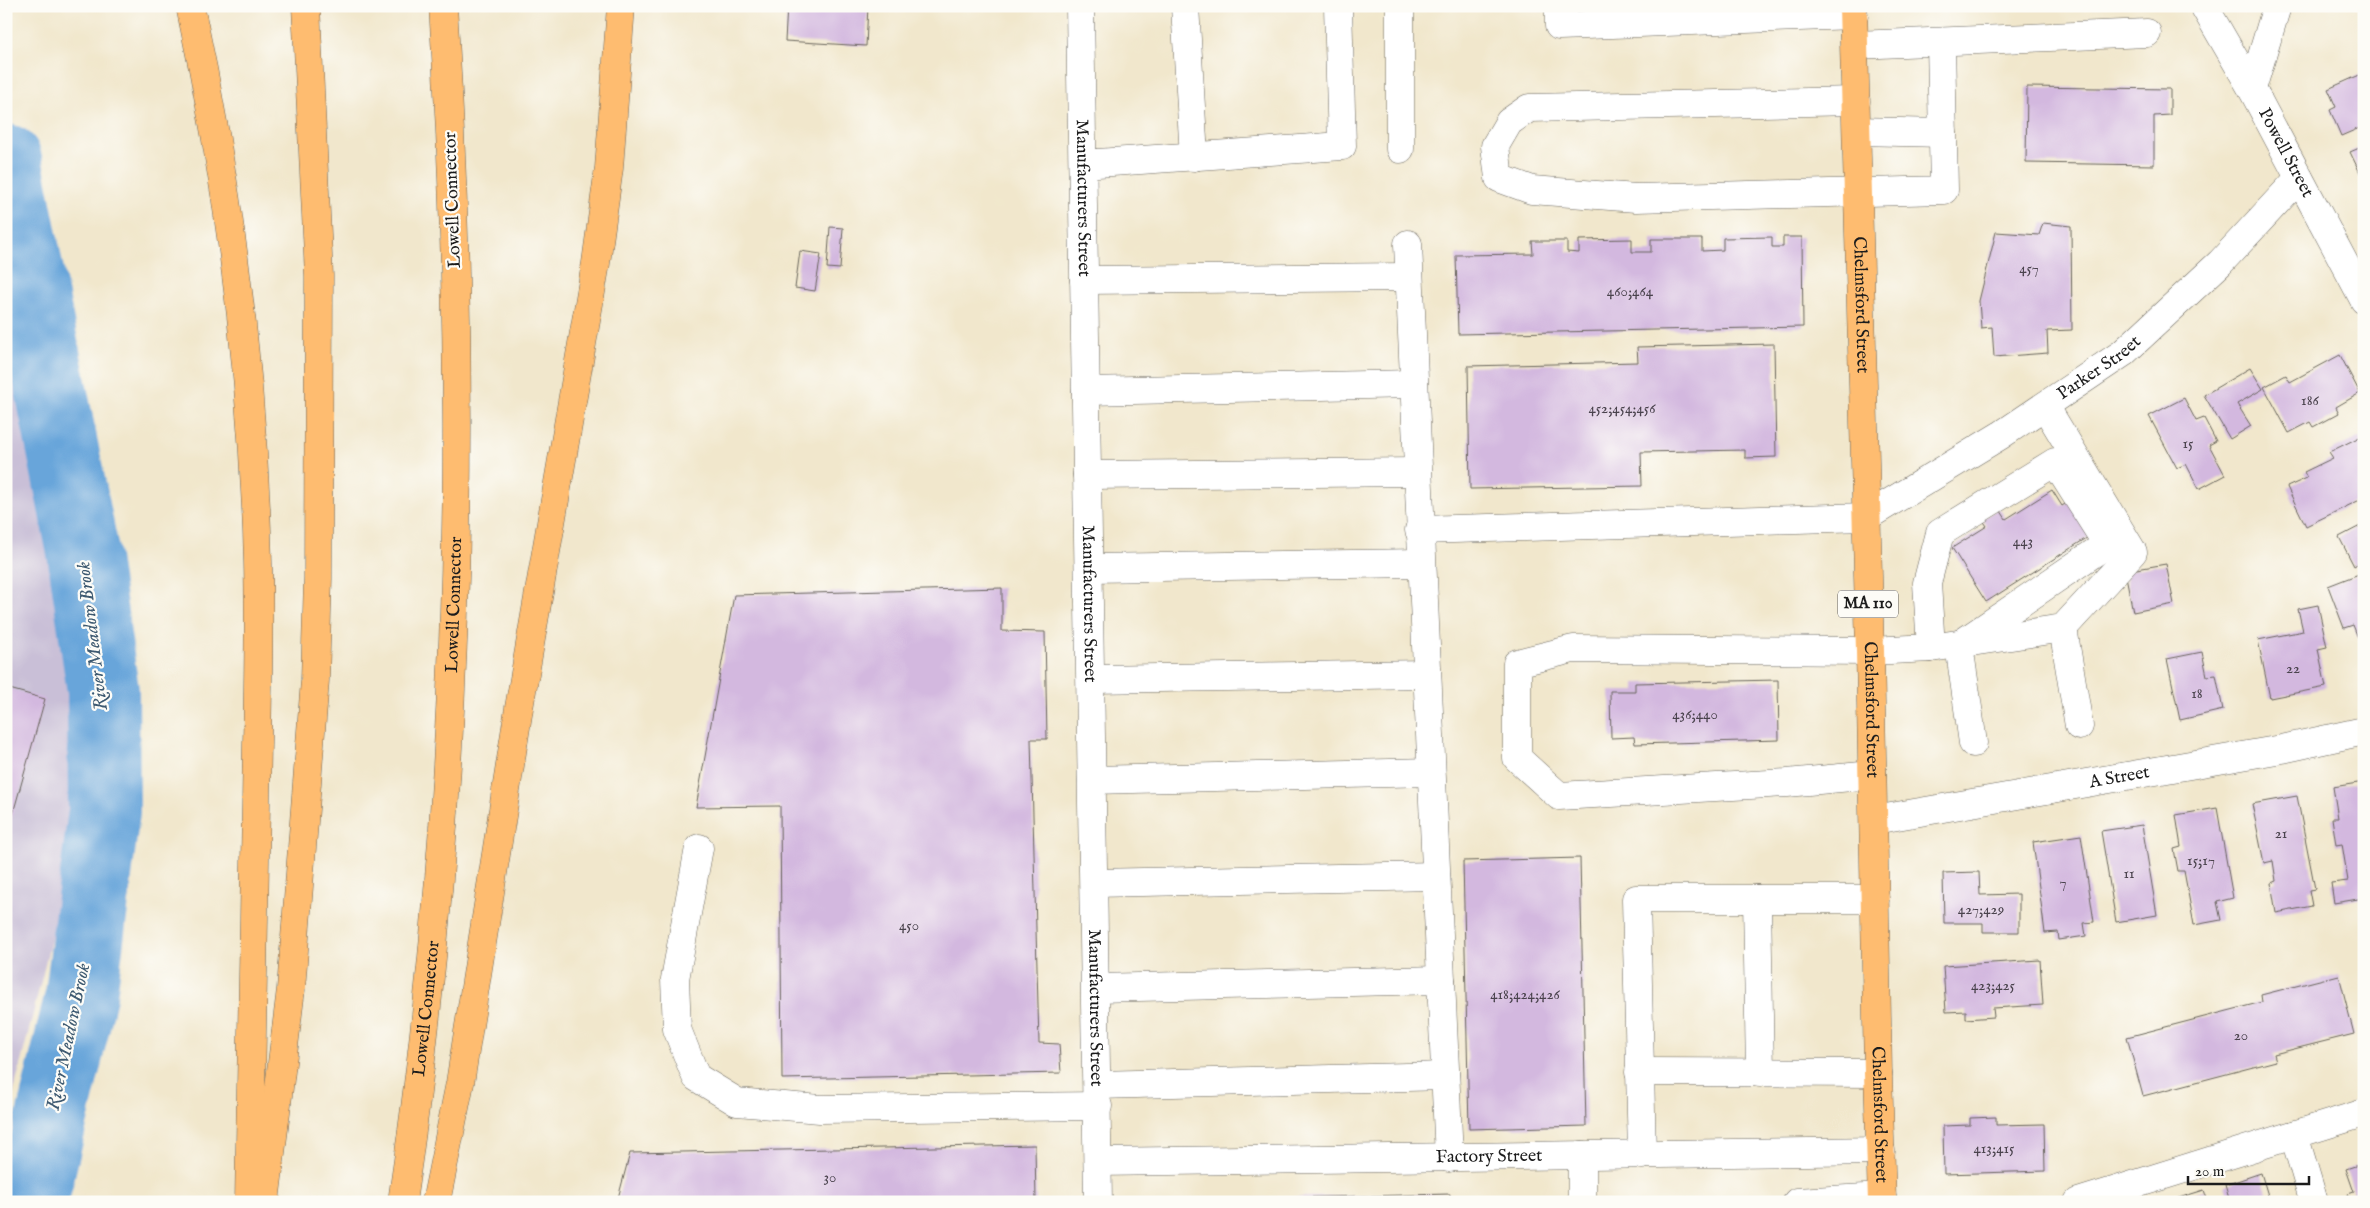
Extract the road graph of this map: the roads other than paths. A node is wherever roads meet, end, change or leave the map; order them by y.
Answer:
1 (190, 6) edge
2 (306, 6) edge
3 (443, 6) edge
4 (621, 6) edge
5 (1080, 6) edge
6 (1185, 6) edge
7 (1338, 6) edge
8 (1400, 6) edge
9 (1559, 6) edge
10 (2204, 6) edge
11 (2277, 6) edge
12 (1853, 11) edge
13 (2147, 33) dead end
14 (1941, 42) junction
15 (1855, 45) junction
16 (2252, 89) junction
17 (1856, 101) junction
18 (1857, 131) junction
19 (1943, 132) junction
20 (1400, 149) dead end
21 (1194, 157) junction
22 (1083, 164) junction
23 (2299, 178) junction
24 (1858, 193) junction
25 (1408, 244) dead end
26 (1409, 277) junction
27 (1084, 280) junction
28 (2361, 288) edge
29 (1413, 384) junction
30 (1086, 391) junction
31 (2045, 406) junction
32 (1417, 472) junction
33 (1087, 474) junction
34 (1866, 518) junction
35 (1419, 530) junction
36 (1421, 563) junction
37 (1090, 568) junction
38 (2063, 628) junction
39 (1959, 645) junction
40 (1931, 648) junction
41 (1870, 651) junction
42 (1426, 674) junction
43 (1091, 679) junction
44 (2079, 726) dead end
45 (2364, 731) edge
46 (1973, 743) dead end
47 (1431, 772) junction
48 (1872, 775) junction
49 (1092, 780) junction
50 (1874, 820) junction
51 (699, 848) dead end
52 (1436, 876) junction
53 (1094, 883) junction
54 (1757, 899) junction
55 (1875, 899) junction
56 (1441, 980) junction
57 (1096, 988) junction
58 (1639, 1072) junction
59 (1878, 1072) junction
60 (1760, 1073) junction
61 (1446, 1076) junction
62 (1098, 1096) junction
63 (2364, 1113) edge
64 (2294, 1135) junction
65 (1881, 1151) junction
66 (1642, 1154) junction
67 (1582, 1155) junction
68 (1449, 1158) junction
69 (1098, 1162) junction
70 (1882, 1199) edge
71 (249, 1202) edge
72 (265, 1202) edge
73 (402, 1202) edge
74 (436, 1202) edge
75 (1098, 1202) edge
76 (1582, 1202) edge
77 (1797, 1202) edge
78 (2078, 1202) edge
79 (2314, 1202) edge

1 - 71 main road
2 - 72 main road
3 - 73 main road, Lowell Connector
4 - 74 main road
5 - 22 street, Manufacturers Street
6 - 21 street
7 - 21 street
8 - 20 street
9 - 12 street
10 - 16 street, Powell Street
11 - 16 street
12 - 15 main road, Chelmsford Street / MA 110
13 - 14 street
14 - 15 street
14 - 19 street
15 - 17 main road, Chelmsford Street / MA 110
16 - 23 street, Powell Street
17 - 18 main road, Chelmsford Street / MA 110
17 - 24 street
18 - 19 street
18 - 24 main road, Chelmsford Street / MA 110
19 - 24 street
21 - 22 street
22 - 27 street, Manufacturers Street
23 - 28 street, Powell Street
23 - 31 street, Parker Street
24 - 34 main road, Chelmsford Street / MA 110
25 - 26 street
26 - 27 street
26 - 29 street
27 - 30 street, Manufacturers Street
29 - 30 street
29 - 32 street
30 - 33 street, Manufacturers Street
31 - 34 street, Parker Street
31 - 38 street
32 - 33 street
32 - 35 street
33 - 37 street, Manufacturers Street
34 - 35 street
34 - 41 main road, Chelmsford Street / MA 110
35 - 36 street
36 - 37 street
36 - 42 street
37 - 43 street, Manufacturers Street
38 - 39 street
38 - 44 street
39 - 40 street
39 - 40 street
39 - 46 street
40 - 41 street
41 - 48 main road, Chelmsford Street / MA 110
41 - 48 street
42 - 43 street
42 - 47 street
43 - 49 street, Manufacturers Street
45 - 50 street, A Street
47 - 49 street
47 - 52 street
48 - 50 main road, Chelmsford Street / MA 110
49 - 53 street, Manufacturers Street
50 - 55 main road, Chelmsford Street / MA 110
51 - 62 street
52 - 53 street
52 - 56 street
53 - 57 street, Manufacturers Street
54 - 55 street
54 - 58 street
54 - 60 street
55 - 59 main road, Chelmsford Street / MA 110
56 - 57 street
56 - 61 street
57 - 62 street, Manufacturers Street
58 - 60 street
58 - 66 street
59 - 60 street
59 - 65 main road, Chelmsford Street / MA 110
61 - 62 street
61 - 68 street
62 - 69 street, Manufacturers Street
63 - 64 street
64 - 78 street
64 - 79 street
65 - 66 street, Factory Street
65 - 70 main road, Chelmsford Street / MA 110
66 - 67 street, Factory Street
67 - 68 street, Factory Street
67 - 76 street
68 - 69 street, Factory Street
69 - 75 street, Manufacturers Street
70 - 77 street

